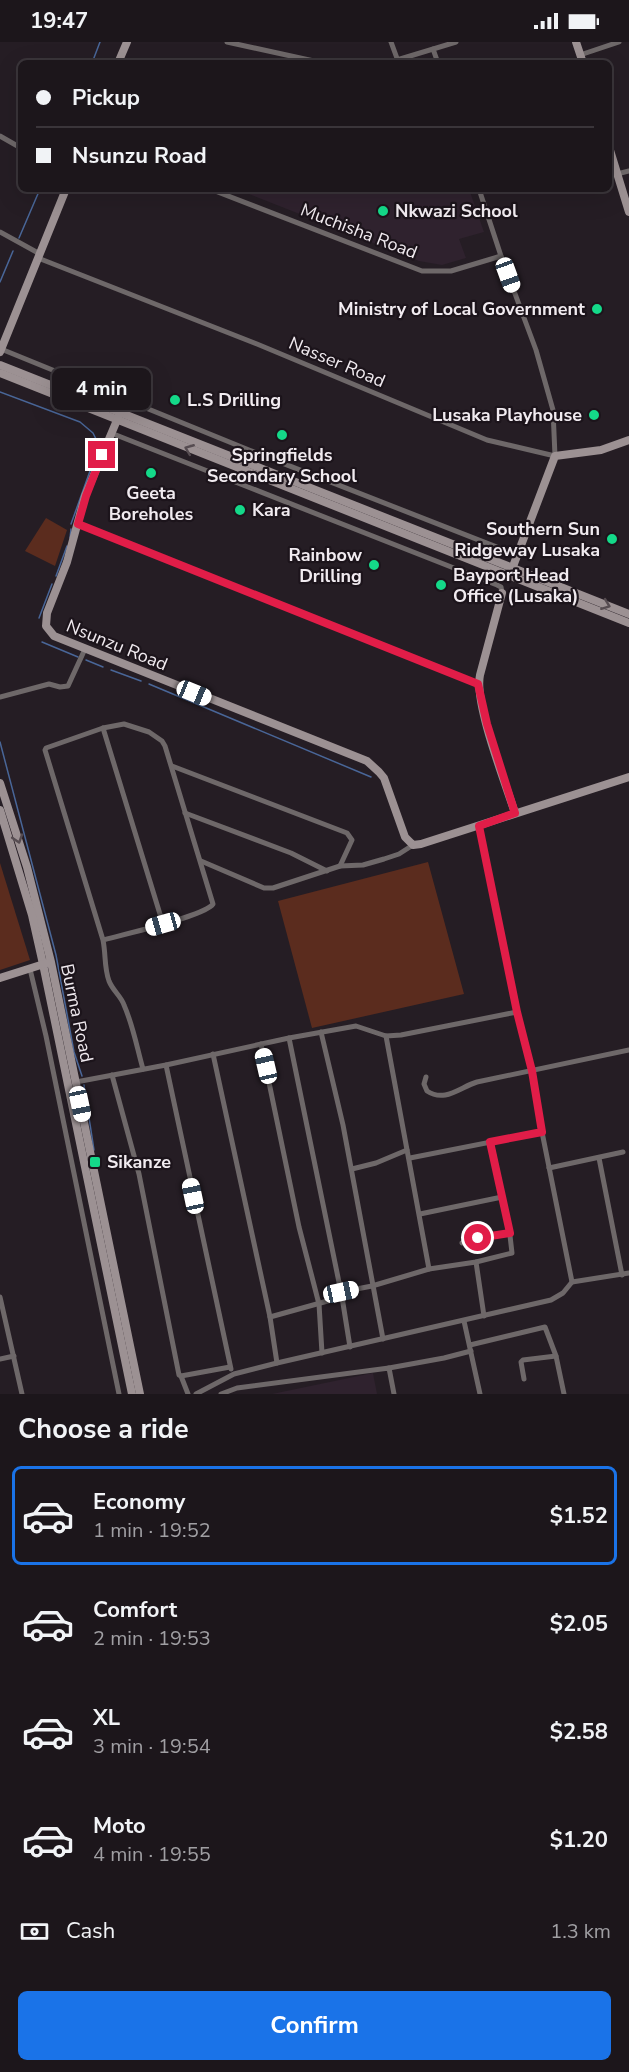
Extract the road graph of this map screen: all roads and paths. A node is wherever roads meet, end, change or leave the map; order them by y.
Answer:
1 (127, 42) edge
2 (227, 42) edge
3 (391, 42) edge
4 (456, 42) edge
5 (576, 42) edge
6 (619, 42) edge
7 (433, 49) junction
8 (582, 59) edge
9 (119, 60) edge
10 (309, 60) edge
11 (398, 60) edge
12 (401, 60) edge
13 (437, 60) edge
14 (0, 135) edge
15 (18, 146) edge
16 (612, 157) edge
17 (629, 171) edge
18 (617, 174) junction
19 (65, 192) edge
20 (218, 192) edge
21 (480, 192) edge
22 (629, 212) edge
23 (0, 232) edge
24 (39, 256) junction
25 (501, 256) junction
26 (1, 350) edge
27 (0, 365) edge
28 (0, 374) edge
29 (118, 417) junction
30 (111, 433) junction
31 (629, 440) edge
32 (555, 456) junction
33 (78, 524) junction
34 (517, 555) junction
35 (512, 569) junction
36 (502, 593) joint
37 (629, 614) edge
38 (629, 623) edge
39 (85, 649) junction
40 (478, 684) junction
41 (0, 698) edge
42 (103, 728) junction
43 (172, 765) junction
44 (629, 777) edge
45 (0, 783) edge
46 (0, 810) edge
47 (185, 813) junction
48 (515, 813) junction
49 (479, 826) junction
50 (413, 845) junction
51 (201, 861) junction
52 (340, 866) junction
53 (327, 870) junction
54 (163, 924) junction
55 (103, 940) junction
56 (47, 963) junction
57 (30, 969) junction
58 (0, 978) edge
59 (517, 1012) junction
60 (321, 1032) junction
61 (386, 1036) junction
62 (289, 1038) junction
63 (261, 1044) junction
64 (629, 1050) edge
65 (213, 1054) junction
66 (166, 1065) junction
67 (143, 1069) junction
68 (532, 1071) junction
69 (112, 1075) junction
70 (426, 1077) dead end
71 (76, 1082) junction
72 (542, 1132) junction
73 (490, 1142) junction
74 (407, 1150) junction
75 (623, 1152) dead end
76 (410, 1158) junction
77 (598, 1158) junction
78 (549, 1168) junction
79 (351, 1169) junction
80 (502, 1197) junction
81 (420, 1214) junction
82 (510, 1233) junction
83 (462, 1243) dead end
84 (476, 1262) junction
85 (429, 1269) junction
86 (629, 1273) edge
87 (622, 1275) junction
88 (572, 1282) junction
89 (372, 1286) junction
90 (341, 1294) junction
91 (0, 1296) edge
92 (319, 1304) junction
93 (484, 1316) junction
94 (270, 1317) junction
95 (464, 1321) junction
96 (8, 1332) junction
97 (0, 1334) edge
98 (383, 1339) junction
99 (350, 1347) junction
100 (470, 1348) junction
101 (322, 1353) junction
102 (14, 1356) junction
103 (556, 1356) junction
104 (0, 1359) edge
105 (277, 1363) junction
106 (230, 1367) junction
107 (389, 1368) junction
108 (234, 1374) junction
109 (181, 1376) junction
110 (524, 1379) dead end
111 (22, 1394) edge
112 (120, 1394) edge
113 (132, 1394) edge
114 (140, 1394) edge
115 (188, 1394) edge
116 (196, 1394) edge
117 (221, 1394) edge
118 (394, 1394) edge
119 (480, 1394) edge
120 (564, 1394) edge

1 - 9 main road
2 - 10 street
3 - 11 street
4 - 7 street
5 - 8 main road
6 - 8 street
7 - 12 street
7 - 13 street
14 - 15 street
16 - 18 main road
17 - 18 street
18 - 22 main road
19 - 24 main road
20 - 25 street, Muchisha Road
21 - 25 street
23 - 24 street, Nasser Road
24 - 26 main road
24 - 32 street, Nasser Road
25 - 32 street
26 - 34 street
27 - 29 main road
28 - 29 main road
29 - 30 main road, Nsunzu Road
29 - 35 main road
38 -> 29 main road
30 - 33 main road, Nsunzu Road
30 - 36 street
31 - 32 main road, Nasser Road
32 - 34 main road
33 - 39 main road, Nsunzu Road
33 - 40 street
34 - 35 main road
35 -> 37 main road
36 - 40 main road
39 - 41 street
39 - 50 main road, Nsunzu Road
40 - 48 main road
42 - 43 street
42 - 54 street
42 - 55 street
43 - 47 street
43 - 52 street
44 - 48 main road
45 -> 56 main road, Burma Road
46 - 56 main road, Burma Road
47 - 51 street
47 - 53 street
48 - 49 main road
49 - 50 main road
49 - 59 street
50 - 52 street
51 - 53 street
51 - 54 street
52 - 53 street
54 - 55 street
55 - 67 street
56 - 57 main road
56 - 71 main road, Burma Road
56 - 113 main road, Burma Road
57 - 58 main road
57 - 112 street
59 - 61 street
59 - 68 street
60 - 61 street
60 - 62 street
60 - 79 street
61 - 74 street
62 - 63 street
62 - 90 street
63 - 65 street
63 - 92 street
64 - 68 street
65 - 66 street
65 - 94 street
66 - 67 street
66 - 106 street
67 - 69 street
68 - 70 street
68 - 72 street
69 - 71 street
69 - 109 street
71 - 114 main road, Burma Road
72 - 73 street
72 - 78 street
73 - 76 street
73 - 80 street
74 - 76 street
74 - 79 street
75 - 77 street
76 - 81 street
77 - 78 street
77 - 87 street
78 - 88 street
79 - 89 street
80 - 81 street
80 - 82 street
81 - 85 street
82 - 83 street
82 - 84 street
84 - 85 street
84 - 93 street
85 - 89 street
86 - 87 street
87 - 88 street
88 - 93 street
89 - 90 street
89 - 98 street
90 - 92 street
90 - 99 street
91 - 96 street
92 - 94 street
92 - 101 street
93 - 95 street
94 - 105 street
95 - 98 street
95 - 100 street
96 - 97 street
96 - 102 street
98 - 99 street
99 - 101 street
100 - 103 street
100 - 107 street
100 - 119 street
101 - 105 street
102 - 104 street
102 - 111 street
103 - 110 street
103 - 120 street
105 - 108 street
106 - 108 street
106 - 109 street
107 - 117 street
107 - 118 street
108 - 116 street
109 - 115 street

